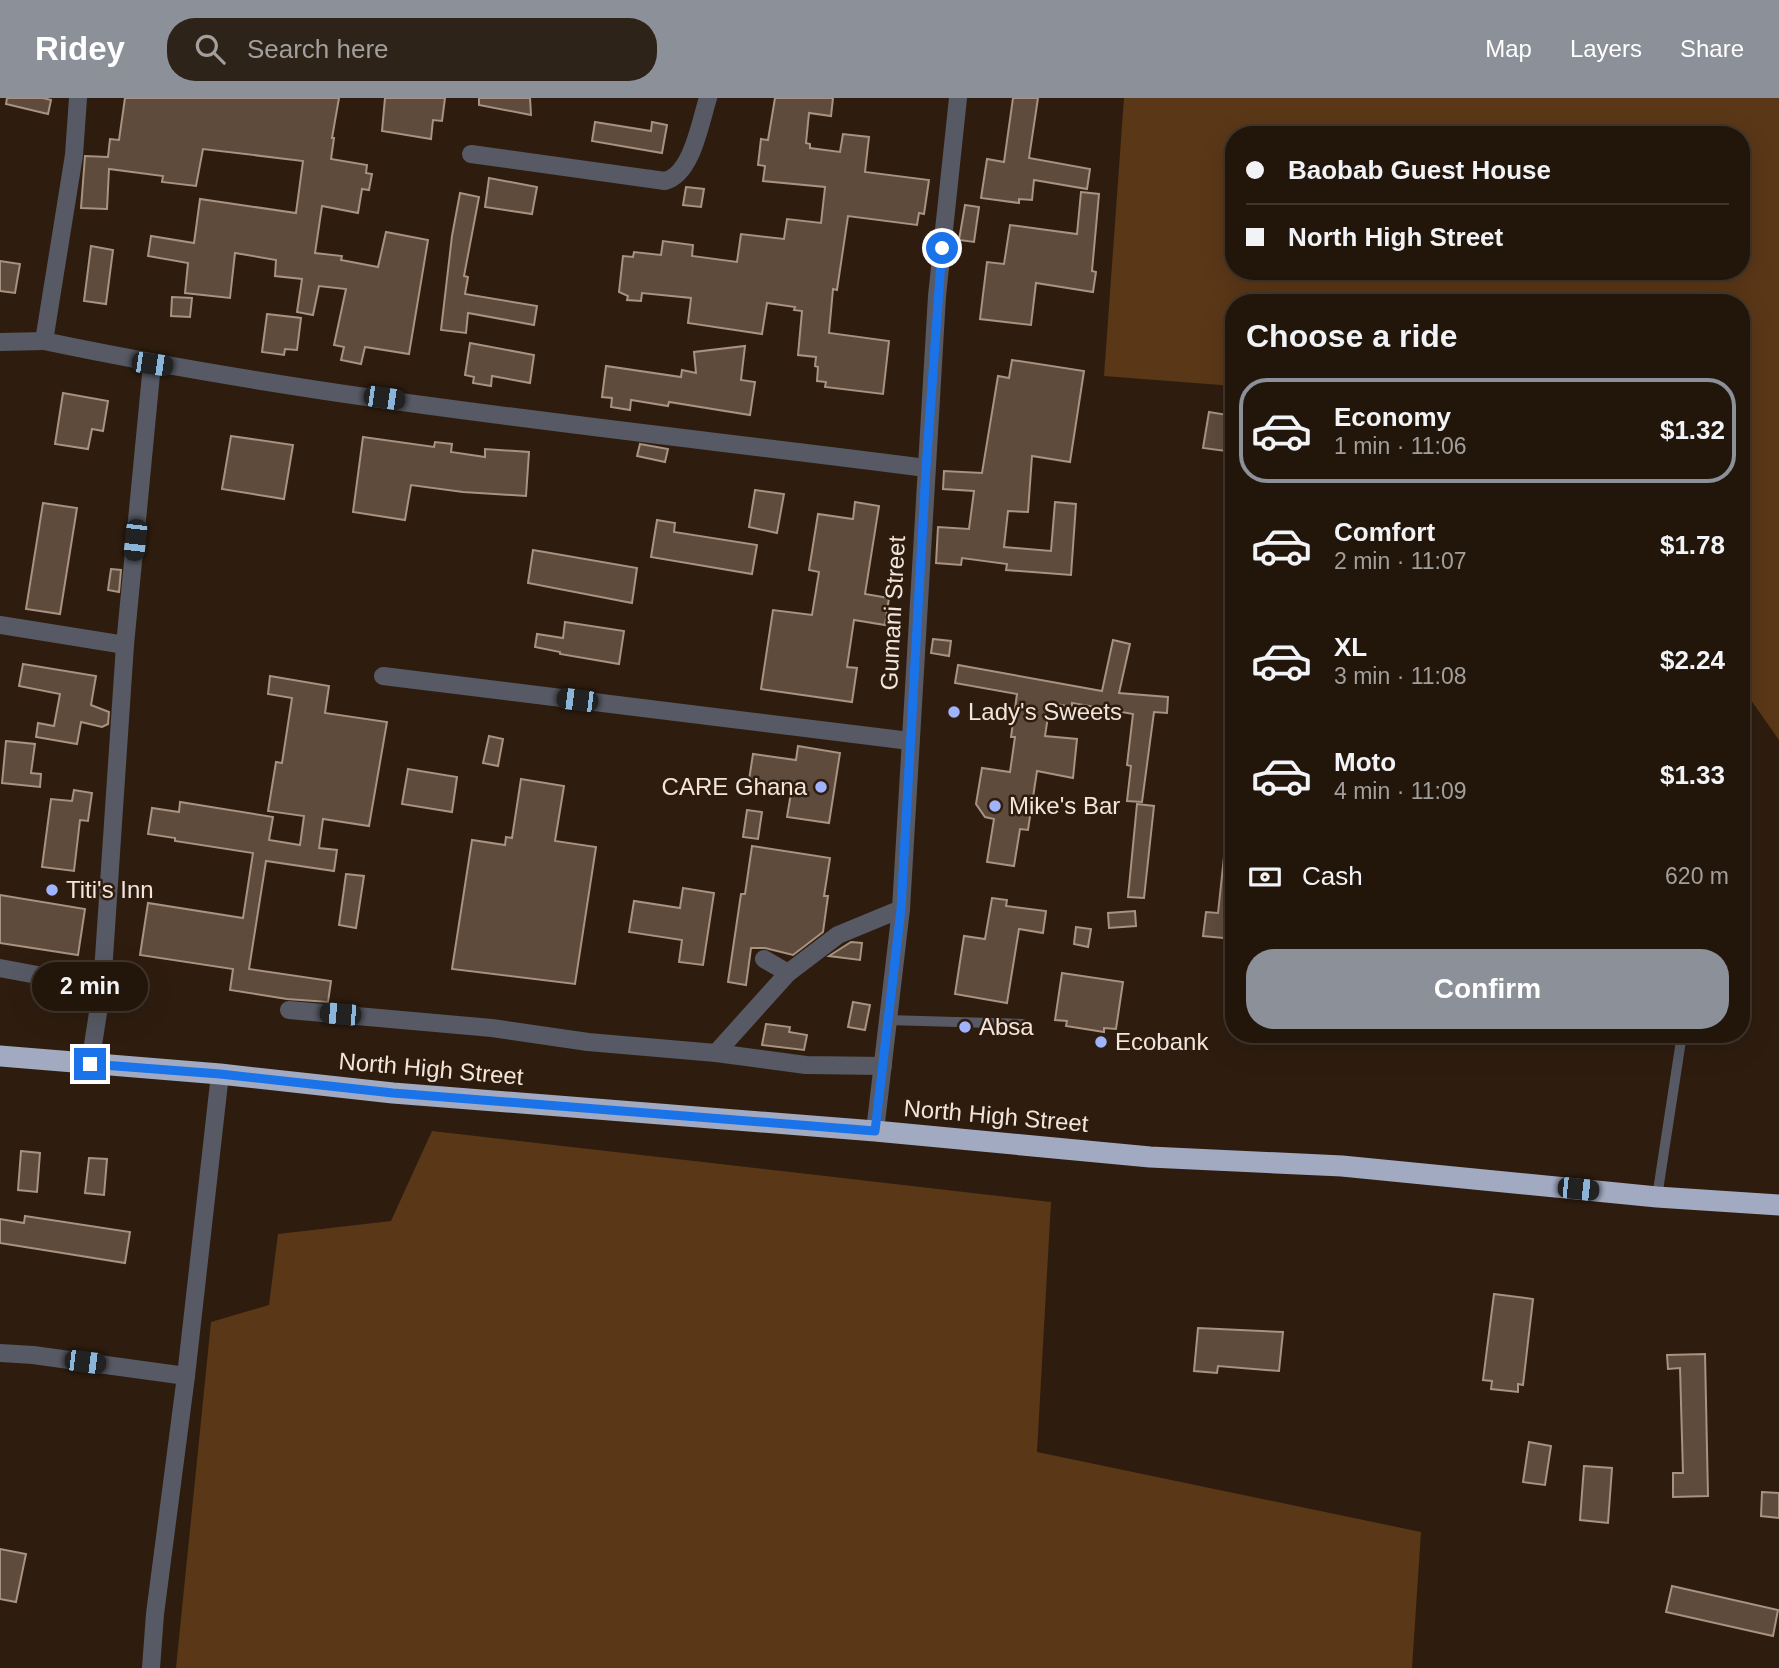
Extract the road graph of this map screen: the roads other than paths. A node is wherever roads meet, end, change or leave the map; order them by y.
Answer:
1 (78, 98) edge
2 (708, 98) edge
3 (958, 98) edge
4 (471, 154) dead end
5 (44, 341) junction
6 (0, 342) edge
7 (152, 364) junction
8 (926, 468) junction
9 (0, 625) edge
10 (125, 645) junction
11 (383, 676) dead end
12 (910, 741) junction
13 (901, 909) junction
14 (764, 959) dead end
15 (0, 968) edge
16 (788, 973) junction
17 (102, 987) junction
18 (289, 1010) dead end
19 (887, 1020) junction
20 (1023, 1024) dead end
21 (1681, 1043) edge
22 (716, 1053) junction
23 (0, 1056) edge
24 (90, 1064) junction
25 (883, 1066) junction
26 (220, 1074) junction
27 (875, 1131) junction
28 (1657, 1197) junction
29 (1779, 1205) edge
30 (0, 1353) edge
31 (186, 1376) junction
32 (151, 1668) edge

1 - 5 street
2 - 4 street
3 - 8 street, Gumani Street
5 - 6 street
5 - 7 street
7 - 8 street
7 - 10 street
8 - 12 street, Gumani Street
9 - 10 street
10 - 17 street
11 - 12 street
12 - 13 street, Gumani Street
13 - 16 street
13 - 19 street, Gumani Street
14 - 16 street
15 - 17 street
16 - 22 street
17 - 24 street
18 - 22 street
19 - 20 lane
19 - 25 street, Gumani Street
21 - 28 lane
22 - 25 street
23 - 24 highway, North High Street
24 - 26 highway, North High Street
25 - 27 street, Gumani Street
26 - 27 highway, North High Street
26 - 31 street
27 - 28 highway, North High Street
28 - 29 highway, North High Street
30 - 31 street
31 - 32 street

